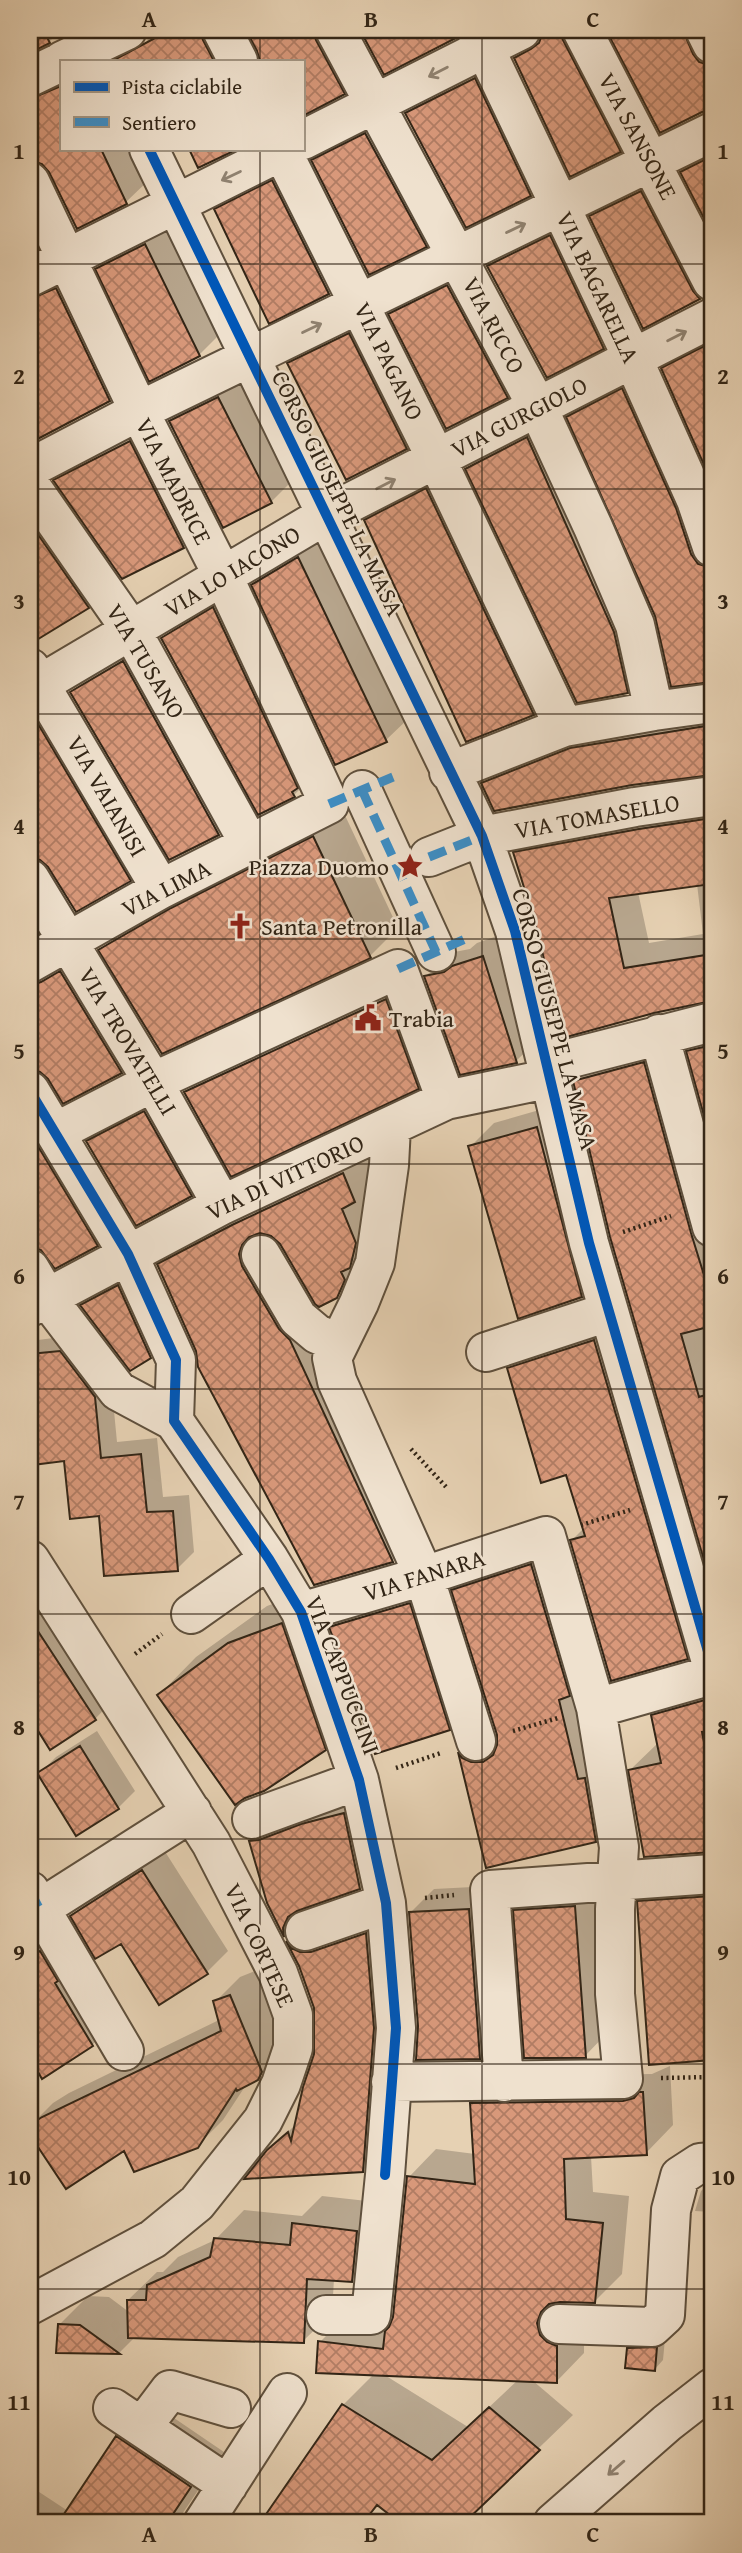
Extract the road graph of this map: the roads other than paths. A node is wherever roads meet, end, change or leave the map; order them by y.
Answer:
1 (222, 30) edge
2 (335, 30) edge
3 (521, 30) edge
4 (582, 30) edge
5 (705, 30) edge
6 (480, 39) edge
7 (106, 41) edge
8 (712, 44) edge
9 (66, 60) edge
10 (237, 60) edge
11 (60, 63) edge
12 (30, 77) edge
13 (374, 103) junction
14 (712, 132) edge
15 (304, 139) edge
16 (149, 150) edge
17 (282, 150) edge
18 (289, 150) edge
19 (652, 161) junction
20 (30, 182) edge
21 (176, 204) junction
22 (560, 206) junction
23 (458, 257) junction
24 (66, 259) junction
25 (30, 277) edge
26 (712, 281) edge
27 (361, 304) junction
28 (712, 318) edge
29 (250, 358) junction
30 (633, 359) junction
31 (538, 408) junction
32 (139, 411) junction
33 (436, 458) junction
34 (30, 468) edge
35 (30, 485) edge
36 (326, 515) junction
37 (712, 547) edge
38 (223, 576) junction
39 (131, 630) junction
40 (33, 681) edge
41 (712, 703) edge
42 (654, 711) junction
43 (564, 727) junction
44 (449, 772) junction
45 (341, 794) junction
46 (712, 796) edge
47 (482, 836) junction
48 (250, 845) junction
49 (429, 857) dead end
50 (30, 879) edge
51 (161, 889) junction
52 (68, 940) junction
53 (30, 963) edge
54 (389, 973) junction
55 (712, 1022) edge
56 (659, 1034) junction
57 (550, 1071) junction
58 (153, 1082) junction
59 (30, 1091) edge
60 (446, 1100) junction
61 (391, 1127) junction
62 (55, 1132) junction
63 (222, 1205) junction
64 (710, 1212) edge
65 (128, 1254) junction
66 (261, 1255) dead end
67 (36, 1292) edge
68 (608, 1312) junction
69 (338, 1343) junction
70 (486, 1352) dead end
71 (174, 1420) junction
72 (269, 1559) junction
73 (30, 1560) edge
74 (424, 1576) junction
75 (301, 1612) junction
76 (191, 1614) road end
77 (712, 1665) edge
78 (712, 1675) edge
79 (596, 1708) junction
80 (477, 1741) dead end
81 (359, 1780) junction
82 (192, 1812) junction
83 (252, 1819) dead end
84 (712, 1874) edge
85 (618, 1879) junction
86 (386, 1903) junction
87 (33, 1905) edge
88 (305, 1931) dead end
89 (124, 2051) dead end
90 (391, 2082) junction
91 (503, 2082) junction
92 (712, 2162) edge
93 (30, 2305) edge
94 (326, 2315) dead end
95 (558, 2324) dead end
96 (712, 2388) edge
97 (287, 2393) dead end
98 (231, 2408) dead end
99 (712, 2414) edge
100 (667, 2423) junction
101 (228, 2485) junction
102 (203, 2523) edge
103 (553, 2523) edge

1 - 10 street
2 - 13 street, VIA RICCO
3 - 6 street
4 - 19 street, VIA SANSONE
5 - 8 street
6 -> 13 street
6 - 22 street, VIA BAGARELLA
7 - 9 street
11 - 12 street
13 - 15 street
13 - 23 street, VIA RICCO
14 - 19 street
16 - 21 street, CORSO GIUSEPPE LA MASA
17 -> 21 street
18 - 27 street, VIA PAGANO
19 - 22 street
19 - 26 street, VIA SANSONE
20 - 24 street, VIA MADRICE
21 - 24 street
21 - 29 street, CORSO GIUSEPPE LA MASA
23 -> 22 street
22 - 30 street, VIA BAGARELLA
23 - 27 street
23 - 31 street, VIA RICCO
24 - 25 street
24 - 32 street, VIA MADRICE
29 -> 27 street
27 - 33 street, VIA PAGANO
30 -> 28 street, VIA GURGIOLO
29 - 32 street
29 - 36 street, CORSO GIUSEPPE LA MASA
30 - 31 street, VIA GURGIOLO
30 - 37 street, VIA BAGARELLA
31 - 33 street, VIA GURGIOLO
31 - 42 street, VIA RICCO
32 - 34 street
32 - 38 street, VIA MADRICE
36 -> 33 street, VIA GURGIOLO
33 - 43 street, VIA PAGANO
35 - 39 street, VIA TUSANO
36 - 38 street, VIA LO IACONO
36 - 44 street, CORSO GIUSEPPE LA MASA
38 - 39 street, VIA LO IACONO
38 - 45 street, VIA MADRICE
39 - 40 street, VIA LO IACONO
39 - 48 street, VIA TUSANO
40 - 51 street, VIA VAIANISI
41 - 42 street
42 - 43 street
43 - 44 street
44 - 47 street, CORSO GIUSEPPE LA MASA
45 - 48 street, VIA LIMA
45 - 54 street, VIA MADRICE
46 - 47 street, VIA TOMASELLO
47 - 49 street, VIA TOMASELLO
47 - 57 street, CORSO GIUSEPPE LA MASA
48 - 51 street, VIA LIMA
50 - 52 street, VIA TROVATELLI
51 - 52 street, VIA LIMA
52 - 53 street, VIA LIMA
52 - 58 street, VIA TROVATELLI
54 - 58 street
54 - 60 street
55 - 56 street, VIA DI VITTORIO
56 - 57 street, VIA DI VITTORIO
56 - 64 street
57 - 60 street, VIA DI VITTORIO
57 - 68 street, CORSO GIUSEPPE LA MASA
58 - 62 street
58 - 63 street, VIA TROVATELLI
59 - 62 street
60 - 61 street, VIA DI VITTORIO
61 - 63 street, VIA DI VITTORIO
61 - 69 street
62 - 65 street
63 - 65 street, VIA DI VITTORIO
65 - 67 street, VIA DI VITTORIO
65 - 71 street
66 - 69 street
67 - 71 street
68 - 70 street
68 - 77 street, CORSO GIUSEPPE LA MASA
69 - 74 street
71 - 72 street, VIA CAPPUCCINI
72 - 75 street, VIA CAPPUCCINI
72 - 76 street
73 - 82 street, VIA CORTESE
74 - 75 street, VIA FANARA
74 - 79 street, VIA FANARA
74 - 80 street
75 - 81 street, VIA CAPPUCCINI
78 - 79 street
79 - 85 street
81 - 83 street
81 - 86 street, VIA CAPPUCCINI
82 - 87 street
82 - 93 street, VIA CORTESE
84 - 85 street
85 - 91 street
85 - 91 street
86 - 88 street
86 - 90 street, VIA CAPPUCCINI
87 - 89 street
90 - 91 street
90 - 94 street, VIA CAPPUCCINI
92 - 95 street
96 - 100 street
97 - 101 street
98 - 101 street
99 - 100 street
100 -> 103 street
101 - 102 street

